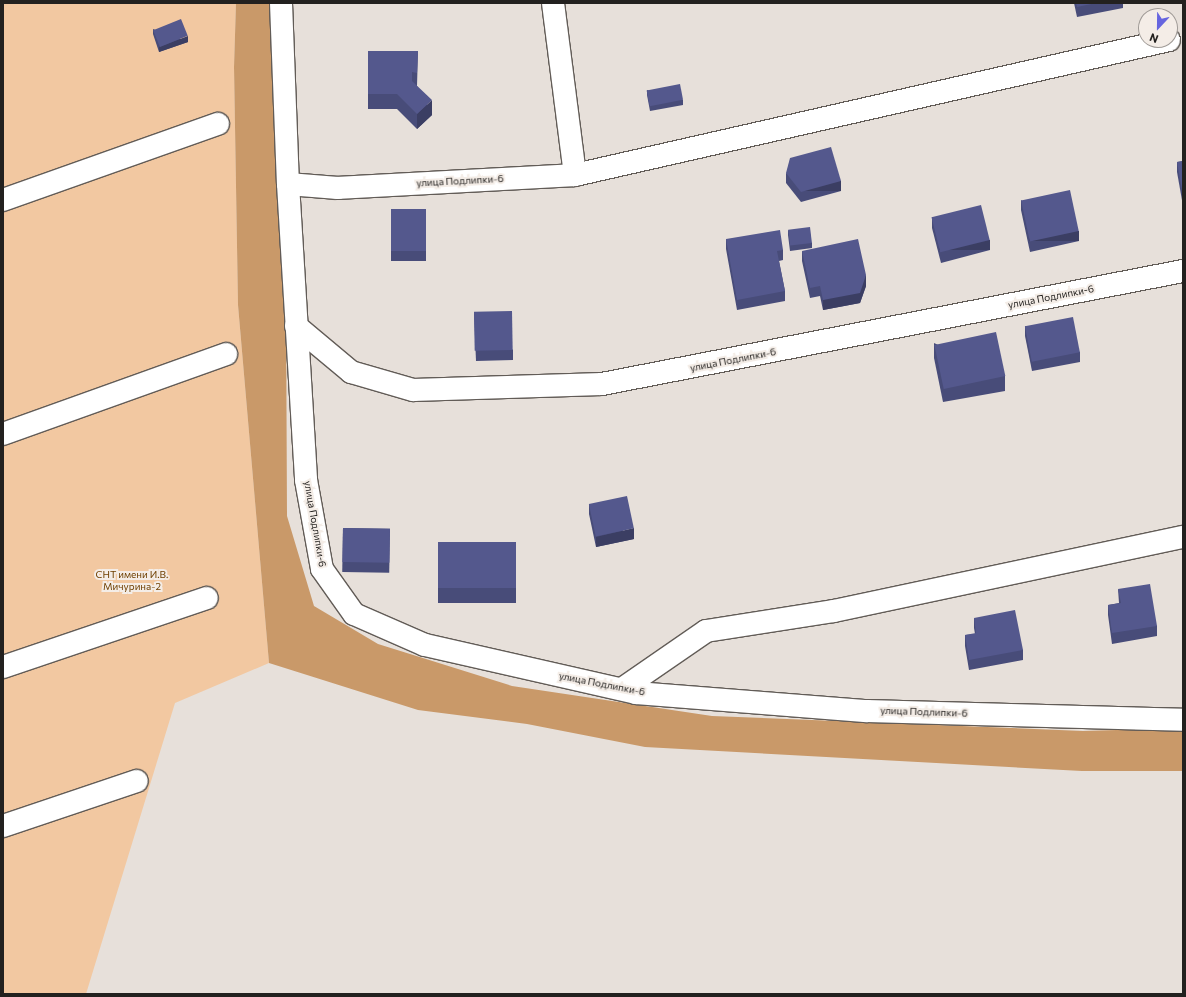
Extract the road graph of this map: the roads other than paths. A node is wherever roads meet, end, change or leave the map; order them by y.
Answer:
1 (281, 3) edge
2 (553, 3) edge
3 (1138, 47) edge
4 (218, 124) dead end
5 (575, 175) junction
6 (288, 184) junction
7 (3, 200) edge
8 (1183, 271) edge
9 (296, 326) junction
10 (226, 354) dead end
11 (3, 434) edge
12 (1183, 537) edge
13 (207, 598) dead end
14 (3, 667) edge
15 (622, 690) junction
16 (1183, 720) edge
17 (137, 781) dead end
18 (3, 826) edge

1 - 6 street, улица Подлипки-6
2 - 5 street
3 - 5 street, улица Подлипки-6
4 - 7 street
5 - 6 street, улица Подлипки-6
6 - 9 street, улица Подлипки-6
8 - 9 street, улица Подлипки-6
9 - 15 street, улица Подлипки-6
10 - 11 street
12 - 15 street
13 - 14 street
15 - 16 street, улица Подлипки-6
17 - 18 street

